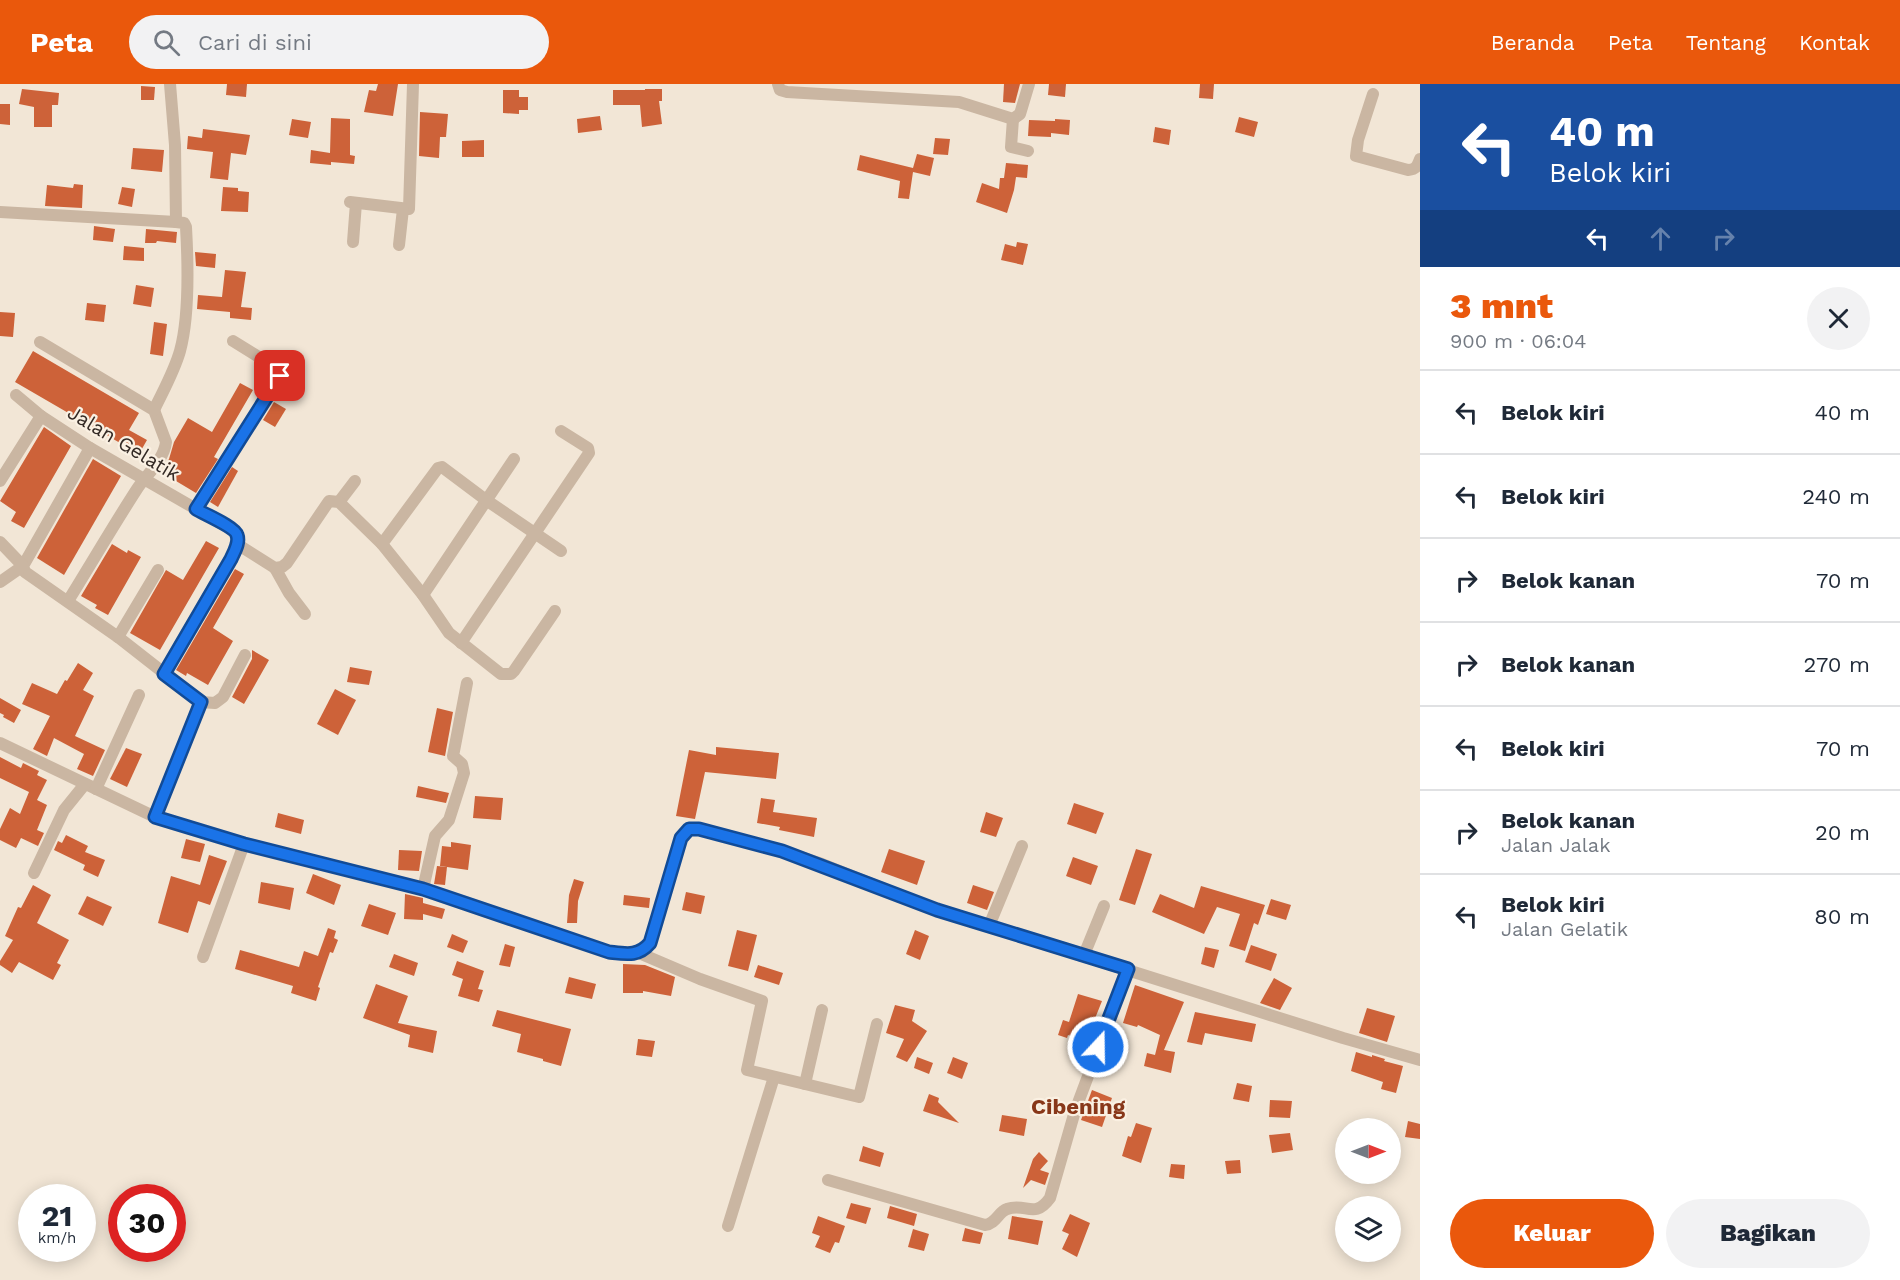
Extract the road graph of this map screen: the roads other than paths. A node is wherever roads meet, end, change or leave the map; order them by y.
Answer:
1 (170, 84) edge
2 (413, 84) edge
3 (778, 84) edge
4 (1029, 84) edge
5 (1373, 94) dead end
6 (1013, 119) junction
7 (1028, 151) dead end
8 (1420, 159) edge
9 (403, 209) junction
10 (0, 212) edge
11 (177, 222) junction
12 (353, 242) dead end
13 (399, 245) dead end
14 (234, 341) dead end
15 (40, 342) dead end
16 (16, 395) dead end
17 (154, 410) junction
18 (41, 416) junction
19 (561, 431) dead end
20 (90, 448) junction
21 (514, 459) dead end
22 (145, 478) junction
23 (0, 481) edge
24 (355, 481) dead end
25 (486, 500) junction
26 (339, 502) junction
27 (196, 509) junction
28 (536, 534) junction
29 (0, 542) edge
30 (237, 544) junction
31 (382, 544) junction
32 (561, 551) dead end
33 (22, 566) junction
34 (275, 568) junction
35 (158, 570) dead end
36 (0, 582) edge
37 (423, 595) junction
38 (68, 602) junction
39 (555, 611) dead end
40 (305, 614) dead end
41 (118, 637) junction
42 (461, 643) junction
43 (245, 655) dead end
44 (164, 674) junction
45 (467, 683) dead end
46 (139, 695) dead end
47 (201, 702) junction
48 (0, 743) edge
49 (90, 787) junction
50 (155, 817) junction
51 (244, 844) junction
52 (1022, 846) dead end
53 (34, 873) dead end
54 (423, 889) junction
55 (1104, 906) dead end
56 (989, 926) junction
57 (639, 953) junction
58 (1084, 955) junction
59 (203, 957) dead end
60 (1128, 969) junction
61 (822, 1010) dead end
62 (877, 1024) dead end
63 (1420, 1060) edge
64 (774, 1077) junction
65 (805, 1084) junction
66 (828, 1180) dead end
67 (728, 1226) dead end

1 - 11 street
2 - 9 street
3 - 6 street
4 - 6 street
5 - 8 street
6 - 7 street
9 - 12 street
9 - 13 street
10 - 11 street
11 - 17 street
14 - 27 street
15 - 17 street
16 - 18 street, Jalan Gelatik
17 - 22 street
18 - 20 street, Jalan Gelatik
18 - 23 street
19 - 28 street
20 - 22 street, Jalan Gelatik
20 - 33 street
21 - 25 street
22 - 27 street, Jalan Gelatik
22 - 38 street
24 - 26 street
25 - 28 street
25 - 31 street
25 - 37 street
26 - 31 street
26 - 34 street
27 - 30 street, Jalan Gelatik
28 - 32 street
28 - 42 street
29 - 33 street
30 - 34 street, Jalan Gelatik
30 - 44 street
31 - 37 street
33 - 36 street
33 - 38 street
34 - 40 street
35 - 41 street
37 - 42 street
38 - 41 street
39 - 42 street
41 - 44 street
43 - 47 street
44 - 47 street
45 - 54 street
46 - 49 street
47 - 50 street
48 - 49 street
49 - 50 street
49 - 53 street
50 - 51 street
51 - 54 street
51 - 59 street
52 - 56 street
54 - 57 street
55 - 58 street
56 - 57 street
56 - 58 street
57 - 64 street
58 - 60 street
60 - 63 street
60 - 66 street
61 - 65 street
62 - 65 street
64 - 65 street
64 - 67 street

